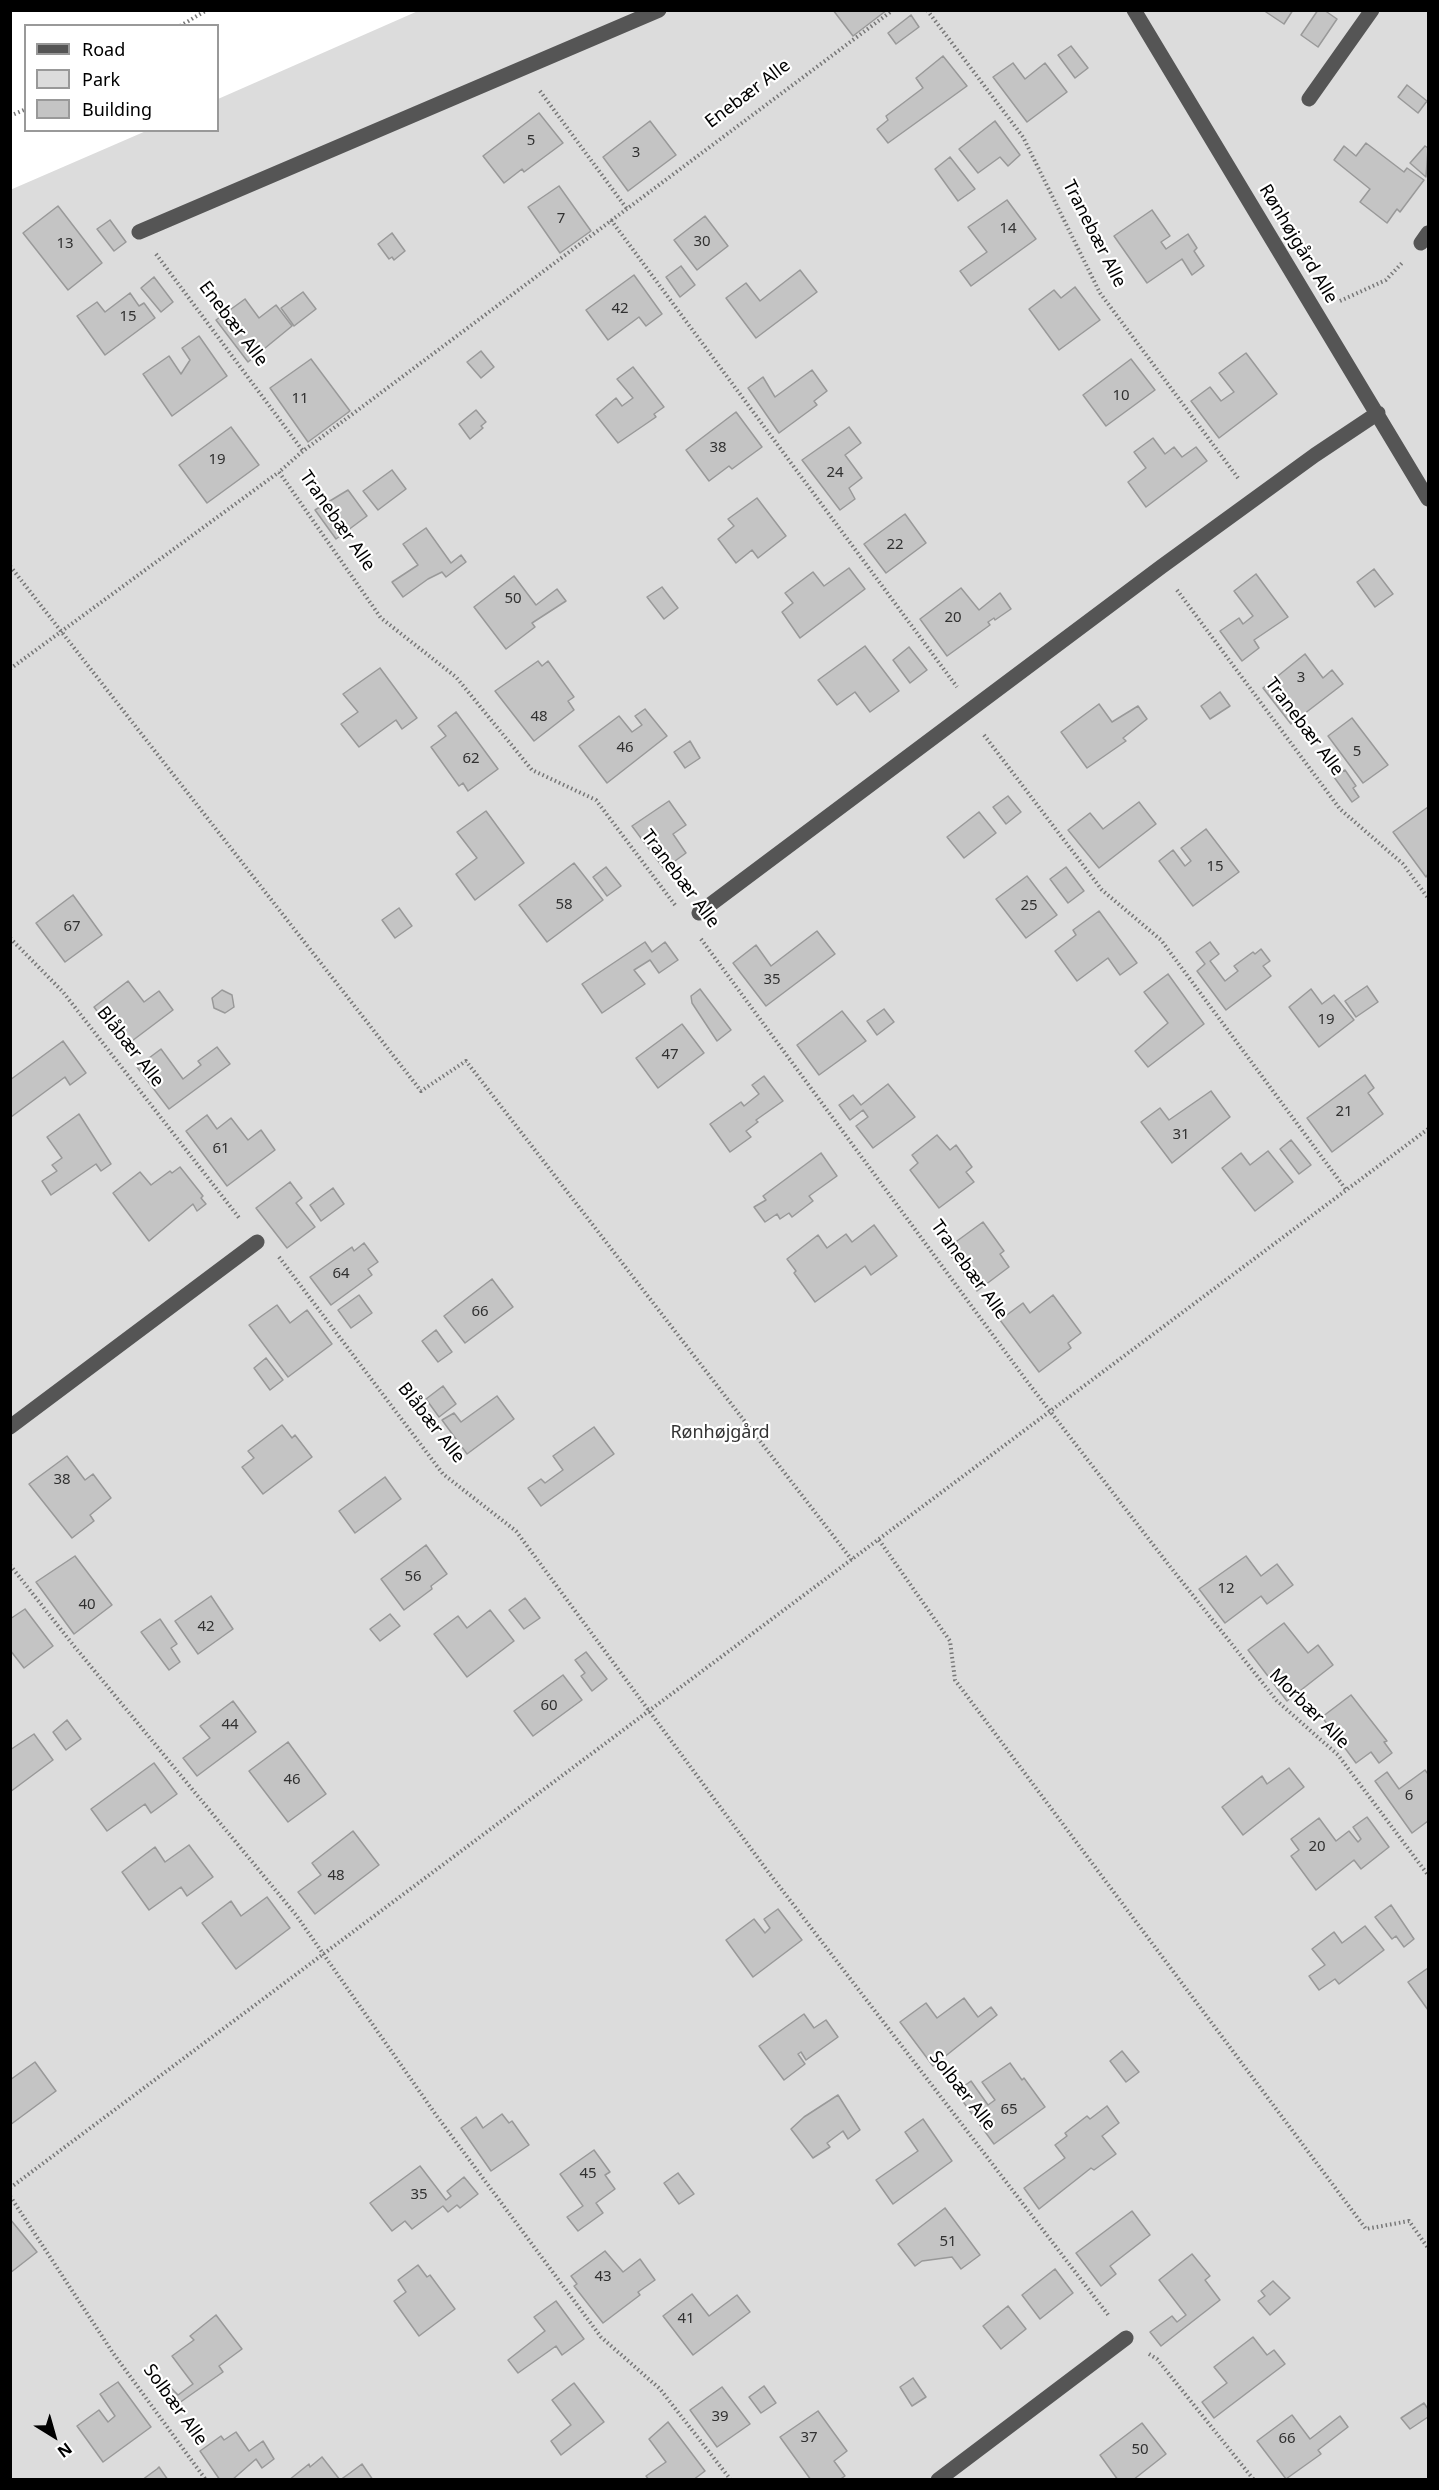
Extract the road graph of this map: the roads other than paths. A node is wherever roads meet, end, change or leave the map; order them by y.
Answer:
1 (659, 10) edge
2 (1134, 10) edge
3 (1372, 10) edge
4 (1309, 99) dead end
5 (139, 232) road end
6 (1378, 413) junction
7 (1428, 499) edge
8 (699, 913) dead end
9 (257, 1242) road end
10 (10, 1427) edge
11 (1126, 2338) road end
12 (938, 2480) edge

1 - 5 street
2 - 6 street, Rønhøjgård Alle
3 - 4 street
6 - 7 street, Rønhøjgård Alle
6 - 8 street, Tranebær Alle
9 - 10 street
11 - 12 street

